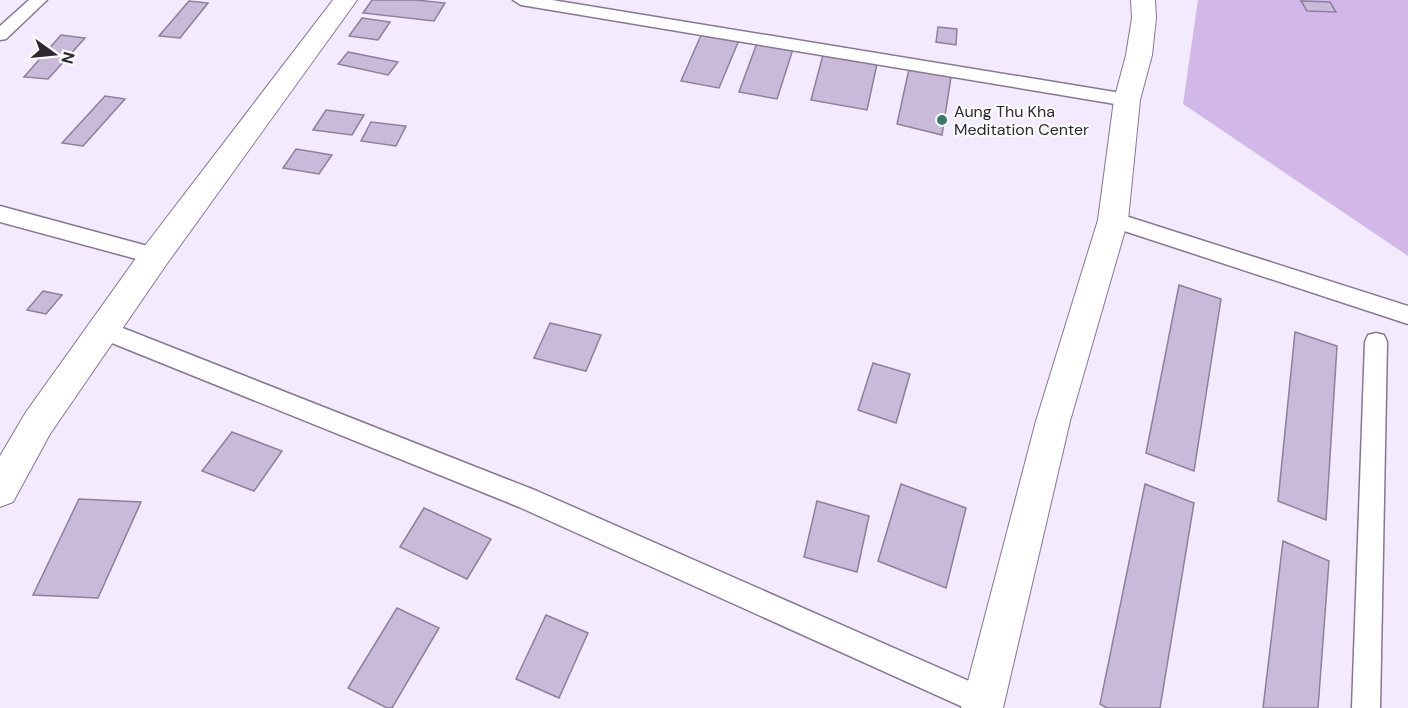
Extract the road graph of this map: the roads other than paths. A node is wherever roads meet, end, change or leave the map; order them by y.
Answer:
1 (39, 0) edge
2 (345, 0) edge
3 (521, 0) edge
4 (1143, 0) edge
5 (0, 35) edge
6 (1127, 100) junction
7 (0, 214) edge
8 (1113, 220) junction
9 (155, 256) junction
10 (1408, 315) edge
11 (105, 330) junction
12 (1376, 342) dead end
13 (0, 490) edge
14 (983, 705) edge
15 (1366, 708) edge

1 - 5 street
2 - 9 street
3 - 6 street
4 - 6 street
6 - 8 street
7 - 9 street
8 - 10 street
8 - 14 street
9 - 11 street
11 - 13 street
11 - 14 street
12 - 15 street

